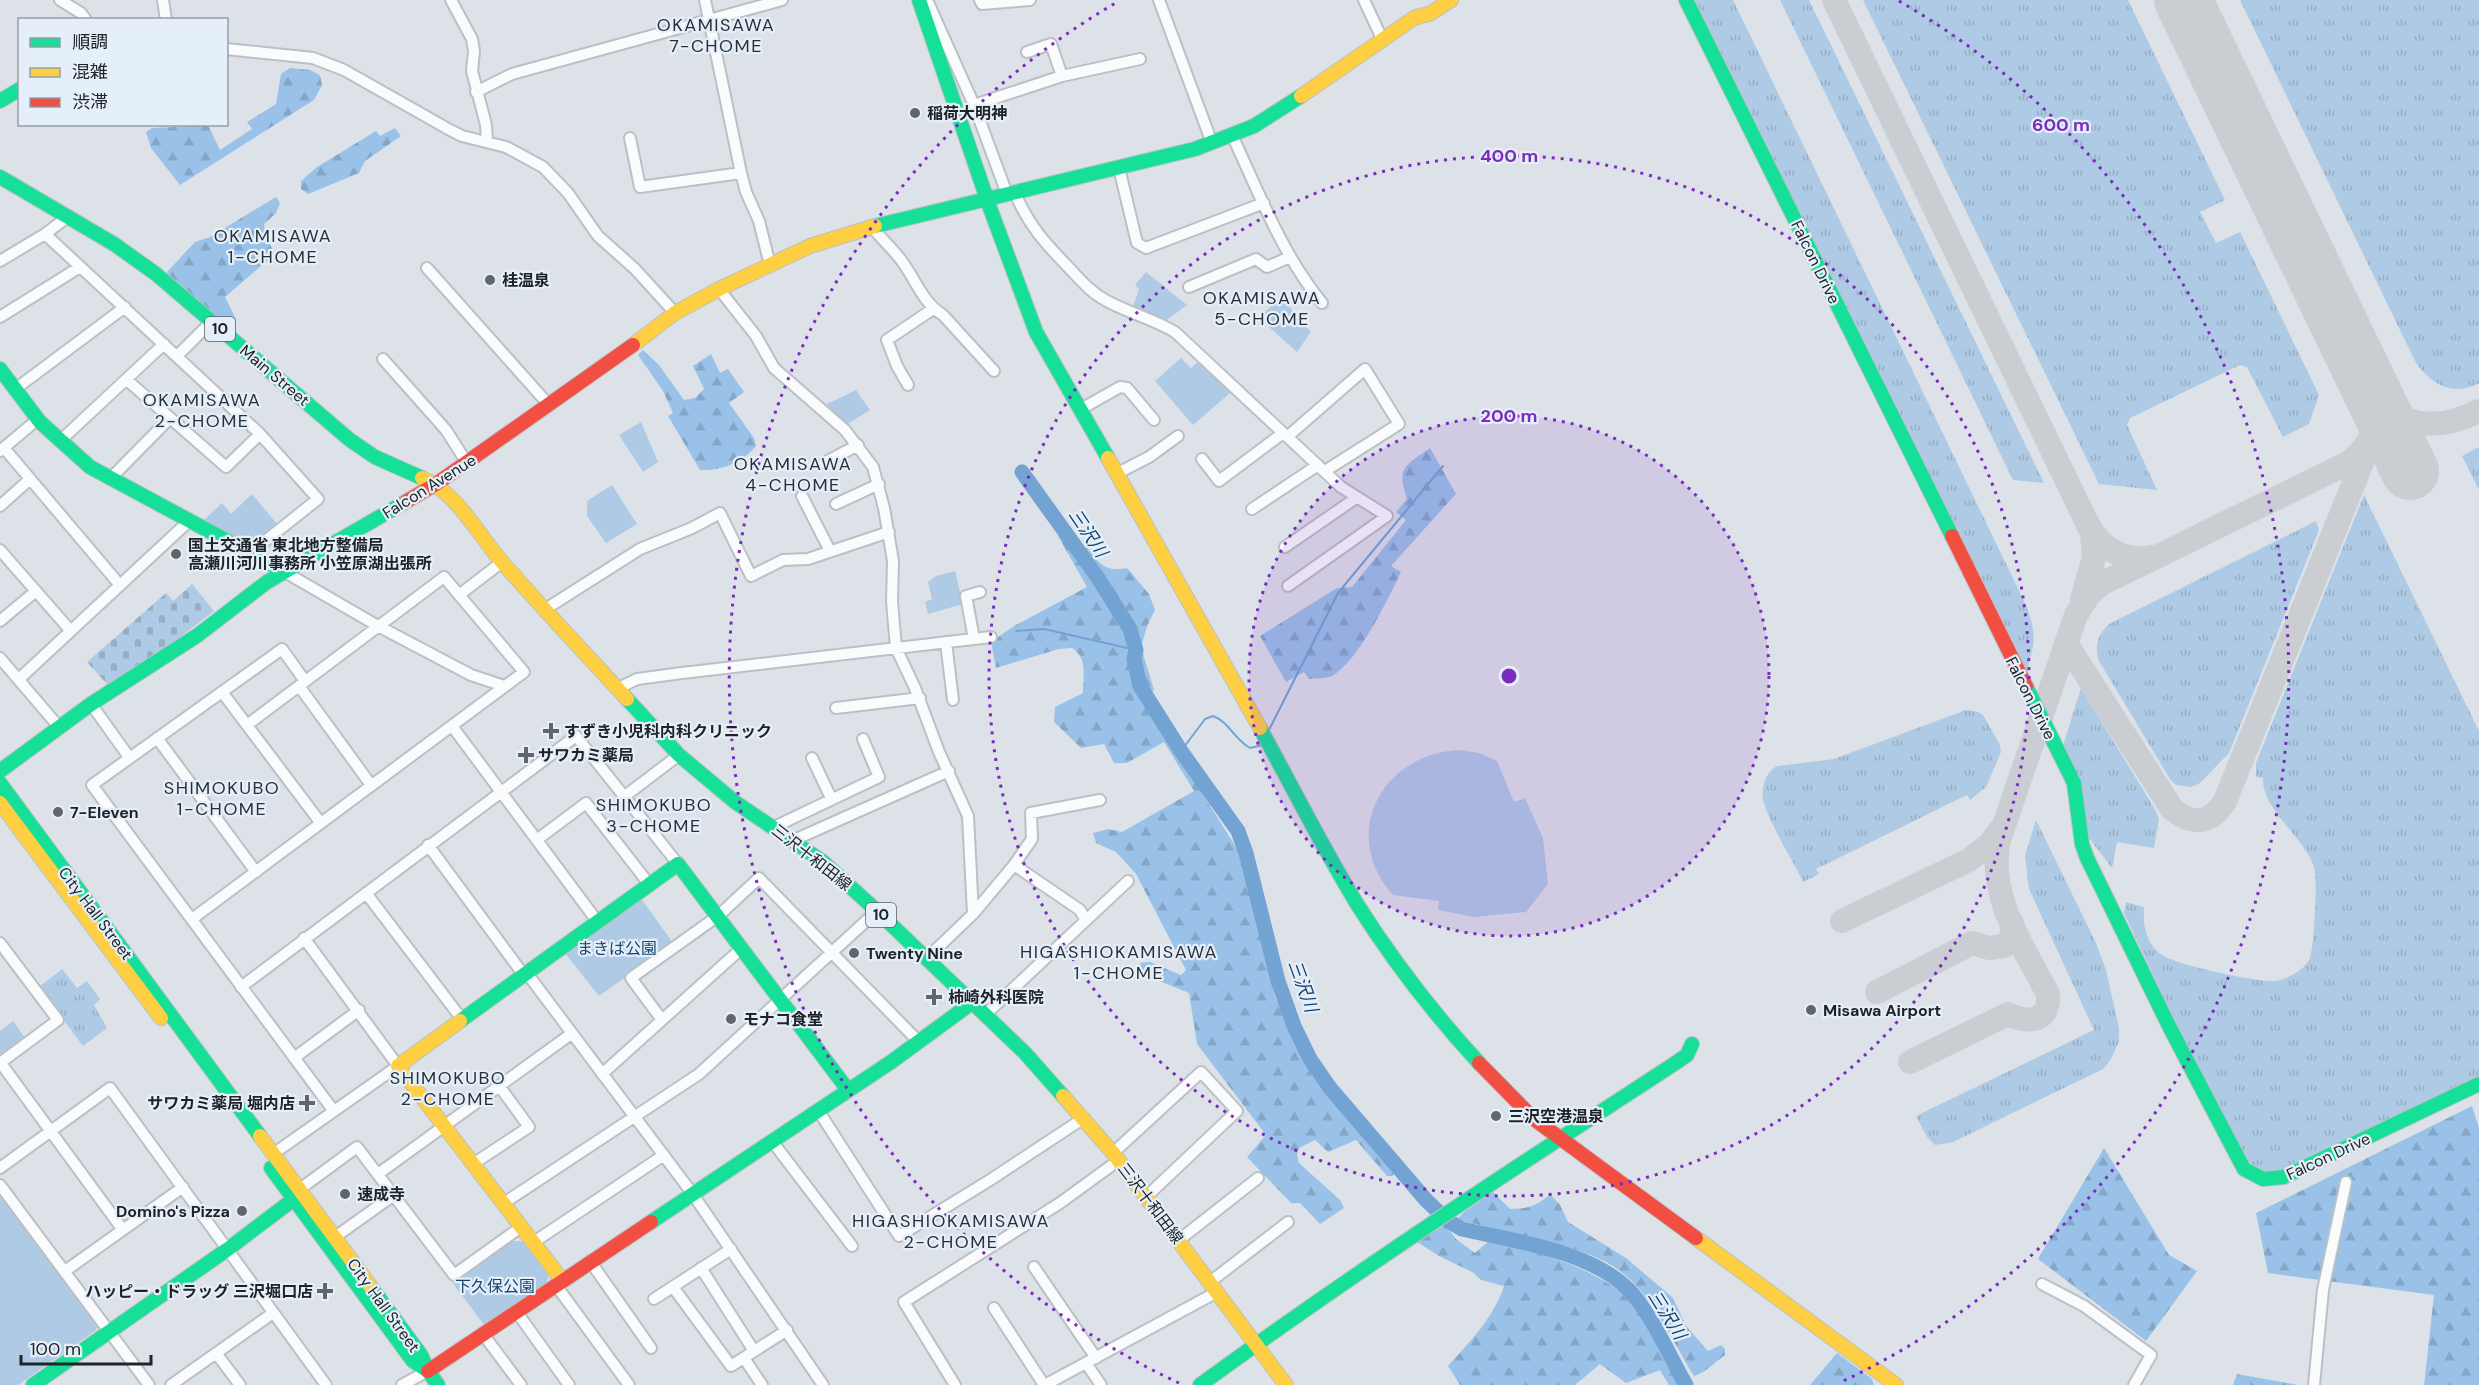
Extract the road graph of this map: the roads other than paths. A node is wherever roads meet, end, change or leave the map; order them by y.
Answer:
1 (60, 0) edge
2 (163, 0) edge
3 (464, 0) edge
4 (705, 0) edge
5 (782, 0) edge
6 (919, 0) edge
7 (927, 0) edge
8 (981, 0) edge
9 (1030, 0) edge
10 (1159, 0) edge
11 (1364, 0) edge
12 (1430, 0) edge
13 (1451, 0) edge
14 (1686, 0) edge
15 (452, 2) edge
16 (75, 4) edge
17 (85, 18) edge
18 (166, 18) edge
19 (1414, 18) junction
20 (709, 19) junction
21 (1383, 41) junction
22 (228, 50) edge
23 (1027, 52) dead end
24 (1140, 59) dead end
25 (1062, 76) junction
26 (18, 90) edge
27 (476, 92) junction
28 (0, 101) edge
29 (974, 105) junction
30 (1232, 135) junction
31 (630, 138) dead end
32 (487, 141) junction
33 (1212, 143) junction
34 (1119, 168) junction
35 (741, 173) junction
36 (0, 177) edge
37 (1011, 194) junction
38 (987, 199) junction
39 (1264, 203) junction
40 (69, 216) junction
41 (872, 226) junction
42 (45, 234) junction
43 (1290, 257) junction
44 (0, 261) edge
45 (770, 265) junction
46 (80, 267) junction
47 (428, 268) dead end
48 (1189, 287) dead end
49 (719, 290) junction
50 (1322, 303) dead end
51 (125, 307) junction
52 (933, 309) junction
53 (675, 313) junction
54 (0, 317) edge
55 (211, 322) junction
56 (164, 344) junction
57 (177, 356) junction
58 (383, 359) dead end
59 (0, 369) edge
60 (994, 371) dead end
61 (127, 380) junction
62 (908, 385) dead end
63 (14, 390) junction
64 (549, 405) junction
65 (1081, 409) junction
66 (38, 418) junction
67 (169, 419) junction
68 (1154, 420) dead end
69 (260, 434) junction
70 (1285, 435) junction
71 (1178, 436) dead end
72 (60, 441) junction
73 (858, 445) junction
74 (2, 450) edge
75 (1202, 459) dead end
76 (466, 463) junction
77 (824, 463) dead end
78 (1321, 468) junction
79 (1118, 473) junction
80 (111, 478) junction
81 (30, 479) junction
82 (436, 483) junction
83 (879, 484) junction
84 (802, 496) dead end
85 (1356, 498) junction
86 (836, 504) dead end
87 (0, 506) edge
88 (1252, 509) dead end
89 (189, 521) junction
90 (889, 532) junction
91 (1285, 547) dead end
92 (830, 551) junction
93 (250, 553) junction
94 (2, 558) edge
95 (502, 562) junction
96 (283, 571) junction
97 (119, 584) junction
98 (1288, 586) dead end
99 (36, 591) junction
100 (980, 592) dead end
101 (459, 595) junction
102 (544, 610) junction
103 (0, 621) edge
104 (378, 626) junction
105 (70, 630) junction
106 (990, 637) dead end
107 (974, 639) junction
108 (946, 642) junction
109 (896, 648) junction
110 (0, 658) edge
111 (19, 679) junction
112 (302, 683) junction
113 (504, 686) junction
114 (617, 689) junction
115 (222, 692) junction
116 (920, 698) junction
117 (954, 700) dead end
118 (91, 704) junction
119 (836, 708) dead end
120 (247, 725) junction
121 (452, 726) junction
122 (59, 727) junction
123 (157, 738) junction
124 (863, 739) dead end
125 (679, 756) junction
126 (129, 757) junction
127 (812, 758) dead end
128 (0, 771) edge
129 (949, 771) junction
130 (0, 783) edge
131 (372, 785) junction
132 (501, 791) junction
133 (625, 796) junction
134 (831, 798) junction
135 (1100, 800) dead end
136 (0, 803) edge
137 (321, 822) junction
138 (774, 827) junction
139 (538, 839) junction
140 (794, 840) junction
141 (428, 845) junction
142 (678, 864) junction
143 (1014, 865) junction
144 (256, 872) junction
145 (1128, 881) dead end
146 (649, 884) junction
147 (366, 893) junction
148 (877, 911) junction
149 (973, 914) junction
150 (718, 916) junction
151 (192, 919) junction
152 (1085, 919) junction
153 (597, 921) junction
154 (304, 938) junction
155 (0, 943) edge
156 (742, 948) junction
157 (831, 952) junction
158 (926, 959) junction
159 (525, 973) junction
160 (241, 987) junction
161 (780, 1000) junction
162 (973, 1002) junction
163 (358, 1010) junction
164 (986, 1014) junction
165 (462, 1018) junction
166 (662, 1020) junction
167 (571, 1034) junction
168 (918, 1041) junction
169 (1692, 1044) dead end
170 (294, 1058) junction
171 (0, 1063) edge
172 (399, 1066) junction
173 (602, 1074) junction
174 (2479, 1084) edge
175 (500, 1087) junction
176 (848, 1090) junction
177 (333, 1110) junction
178 (818, 1110) junction
179 (635, 1116) junction
180 (1084, 1118) junction
181 (444, 1126) junction
182 (50, 1131) junction
183 (1560, 1138) junction
184 (772, 1141) junction
185 (273, 1154) junction
186 (664, 1155) junction
187 (1116, 1156) junction
188 (473, 1164) junction
189 (0, 1168) edge
190 (378, 1174) junction
191 (1258, 1178) dead end
192 (2346, 1182) dead end
193 (0, 1185) edge
194 (183, 1187) junction
195 (692, 1193) junction
196 (297, 1194) junction
197 (394, 1195) junction
198 (1146, 1196) junction
199 (504, 1203) junction
200 (1288, 1222) dead end
201 (522, 1227) junction
202 (123, 1230) junction
203 (335, 1237) junction
204 (1179, 1240) junction
205 (534, 1242) junction
206 (852, 1246) dead end
207 (228, 1249) junction
208 (730, 1249) junction
209 (590, 1261) junction
210 (1034, 1267) dead end
211 (701, 1268) junction
212 (65, 1271) junction
213 (558, 1282) junction
214 (2042, 1284) dead end
215 (673, 1287) junction
216 (1214, 1287) junction
217 (654, 1299) dead end
218 (994, 1308) dead end
219 (516, 1311) junction
220 (273, 1313) junction
221 (787, 1330) junction
222 (109, 1331) junction
223 (483, 1334) junction
224 (1256, 1345) junction
225 (651, 1348) dead end
226 (754, 1351) junction
227 (216, 1353) junction
228 (744, 1358) junction
229 (1091, 1360) junction
230 (428, 1371) junction
231 (1285, 1384) edge
232 (33, 1385) edge
233 (149, 1385) edge
234 (171, 1385) edge
235 (240, 1385) edge
236 (326, 1385) edge
237 (402, 1385) edge
238 (438, 1385) edge
239 (521, 1385) edge
240 (569, 1385) edge
241 (629, 1385) edge
242 (762, 1385) edge
243 (824, 1385) edge
244 (955, 1385) edge
245 (1044, 1385) edge
246 (1101, 1385) edge
247 (1200, 1385) edge
248 (1896, 1385) edge
249 (2134, 1385) edge
250 (2314, 1385) edge

1 - 16 street
2 - 18 street
3 - 15 street
4 - 20 street
5 - 20 street
6 - 38 street
7 - 29 street
8 - 9 street
10 - 33 street
11 - 21 street
12 - 19 street
13 - 19 street
14 - 174 street, Falcon Drive
15 - 27 street
16 - 17 street
19 - 21 street, Falcon Avenue
20 - 27 street
20 - 35 street
21 - 30 street, Falcon Avenue
22 - 32 street
23 - 25 street
24 - 25 street
25 - 29 street
26 - 28 street
27 - 32 street
29 - 37 street
30 - 33 street, Falcon Avenue
30 - 39 street
31 - 35 street
32 - 53 street
33 - 34 street, Falcon Avenue
34 - 37 street, Falcon Avenue
34 - 39 street
35 - 45 street
36 - 40 street, Main Street / 10
37 - 38 street, Falcon Avenue
37 - 70 street
38 - 41 street, Falcon Avenue
38 - 65 street
39 - 43 street
40 - 42 street
40 - 55 street, Main Street / 10
41 - 45 street, Falcon Avenue
41 - 52 street
42 - 44 street
42 - 46 street
43 - 48 street
43 - 50 street
45 - 49 street, Falcon Avenue
46 - 51 street
46 - 54 street
47 - 64 street
49 - 53 street, Falcon Avenue
49 - 73 street
51 - 56 street
51 - 63 street
52 - 60 street
52 - 62 street
53 - 64 street, Falcon Avenue
55 - 57 street
55 - 82 street, Main Street / 10
56 - 57 street
56 - 61 street
57 - 69 street
58 - 76 street
59 - 63 street
61 - 67 street
61 - 72 street
63 - 66 street
64 - 76 street, Falcon Avenue
65 - 68 street
65 - 79 street
66 - 72 street
66 - 74 street
67 - 69 street
67 - 80 street
69 - 93 street
70 - 75 street
70 - 78 street
70 - 78 street
71 - 79 street
72 - 80 street
73 - 77 street
73 - 83 street
74 - 81 street
76 - 82 street, Falcon Avenue
78 - 85 street
78 - 88 street
79 - 183 street
80 - 89 street
81 - 87 street
81 - 97 street
82 - 95 street, 三沢十和田線 / 10
82 - 96 street, Falcon Avenue
83 - 86 street
83 - 90 street
84 - 92 street
85 - 91 street
85 - 98 street
89 - 93 street
89 - 97 street
90 - 92 street
90 - 109 street
92 - 102 street
93 - 96 street
94 - 99 street
95 - 101 street
95 - 102 street, 三沢十和田線 / 10
96 - 104 street
96 - 118 street, Falcon Avenue
97 - 105 street
99 - 103 street
99 - 105 street
100 - 107 street
101 - 104 street
101 - 113 street
102 - 114 street, 三沢十和田線 / 10
104 - 112 street
104 - 113 street
105 - 111 street
106 - 107 street
107 - 108 street
108 - 109 street
108 - 117 street
109 - 114 street
109 - 116 street
110 - 111 street
111 - 122 street
112 - 115 street
112 - 120 street
112 - 131 street
113 - 121 street
114 - 125 street, 三沢十和田線 / 10
115 - 120 street
115 - 123 street
116 - 119 street
116 - 129 street
118 - 122 street, Falcon Avenue
118 - 126 street
120 - 137 street
121 - 131 street
121 - 132 street
122 - 128 street, Falcon Avenue
123 - 126 street
123 - 144 street
124 - 134 street
125 - 133 street
125 - 138 street, 三沢十和田線 / 10
126 - 151 street
127 - 134 street
129 - 140 street
129 - 149 street
130 - 185 street, City Hall Street
131 - 137 street
132 - 133 street
132 - 139 street
132 - 141 street
133 - 142 street
134 - 138 street
135 - 143 street
136 - 196 street, City Hall Street
137 - 144 street
138 - 140 street, 三沢十和田線 / 10
139 - 146 street
139 - 153 street
140 - 148 street, 三沢十和田線 / 10
141 - 147 street
141 - 159 street
142 - 146 street
142 - 150 street
143 - 149 street
143 - 152 street
144 - 151 street
145 - 152 street
146 - 153 street
147 - 154 street
147 - 165 street
148 - 157 street
148 - 158 street, 三沢十和田線 / 10
149 - 158 street
150 - 156 street
150 - 157 street
150 - 166 street
151 - 160 street
152 - 164 street
153 - 159 street
154 - 160 street
154 - 163 street
155 - 171 street
156 - 161 street
156 - 166 street
157 - 161 street
157 - 168 street
158 - 162 street, 三沢十和田線 / 10
159 - 165 street
159 - 167 street
160 - 170 street
161 - 176 street
161 - 179 street
162 - 164 street, 三沢十和田線 / 10
162 - 168 street
163 - 170 street
163 - 172 street
164 - 180 street, 三沢十和田線 / 10
165 - 172 street
166 - 173 street
167 - 173 street
167 - 175 street
168 - 176 street
169 - 183 street
170 - 177 street
171 - 182 street
172 - 177 street
172 - 181 street
173 - 179 street
175 - 181 street
175 - 188 street
176 - 178 street
177 - 185 street
178 - 180 street
178 - 184 street
179 - 186 street
179 - 199 street
180 - 187 street, 三沢十和田線 / 10
181 - 188 street
181 - 190 street
182 - 189 street
182 - 194 street
182 - 202 street
183 - 224 street
183 - 248 street
184 - 195 street
184 - 206 street
185 - 196 street, City Hall Street
186 - 195 street
186 - 205 street
187 - 198 street, 三沢十和田線 / 10
187 - 198 street
187 - 244 street
188 - 199 street
190 - 196 street
190 - 197 street
191 - 204 street
192 - 250 street
193 - 212 street
194 - 202 street
194 - 207 street
195 - 208 street
195 - 209 street
196 - 203 street, City Hall Street
196 - 207 street
196 - 230 street, City Hall Street
197 - 201 street
197 - 203 street
198 - 204 street, 三沢十和田線 / 10
199 - 201 street
200 - 216 street
201 - 205 street
202 - 212 street
203 - 230 street, City Hall Street
204 - 216 street, 三沢十和田線 / 10
205 - 213 street
207 - 220 street
207 - 222 street
208 - 211 street
208 - 221 street
209 - 213 street
209 - 225 street
210 - 229 street
211 - 215 street
211 - 226 street
212 - 222 street
213 - 219 street
213 - 241 street
214 - 249 street
215 - 217 street
215 - 228 street
216 - 224 street, 三沢十和田線 / 10
216 - 229 street
218 - 245 street
219 - 223 street
219 - 240 street
220 - 227 street
220 - 236 street
221 - 226 street
221 - 243 street
222 - 232 street
222 - 233 street
223 - 230 street
223 - 239 street
224 - 231 street, 三沢十和田線 / 10
224 - 247 street
226 - 228 street
227 - 234 street
227 - 235 street
228 - 242 street
229 - 245 street
229 - 246 street
230 - 237 street
230 - 238 street

